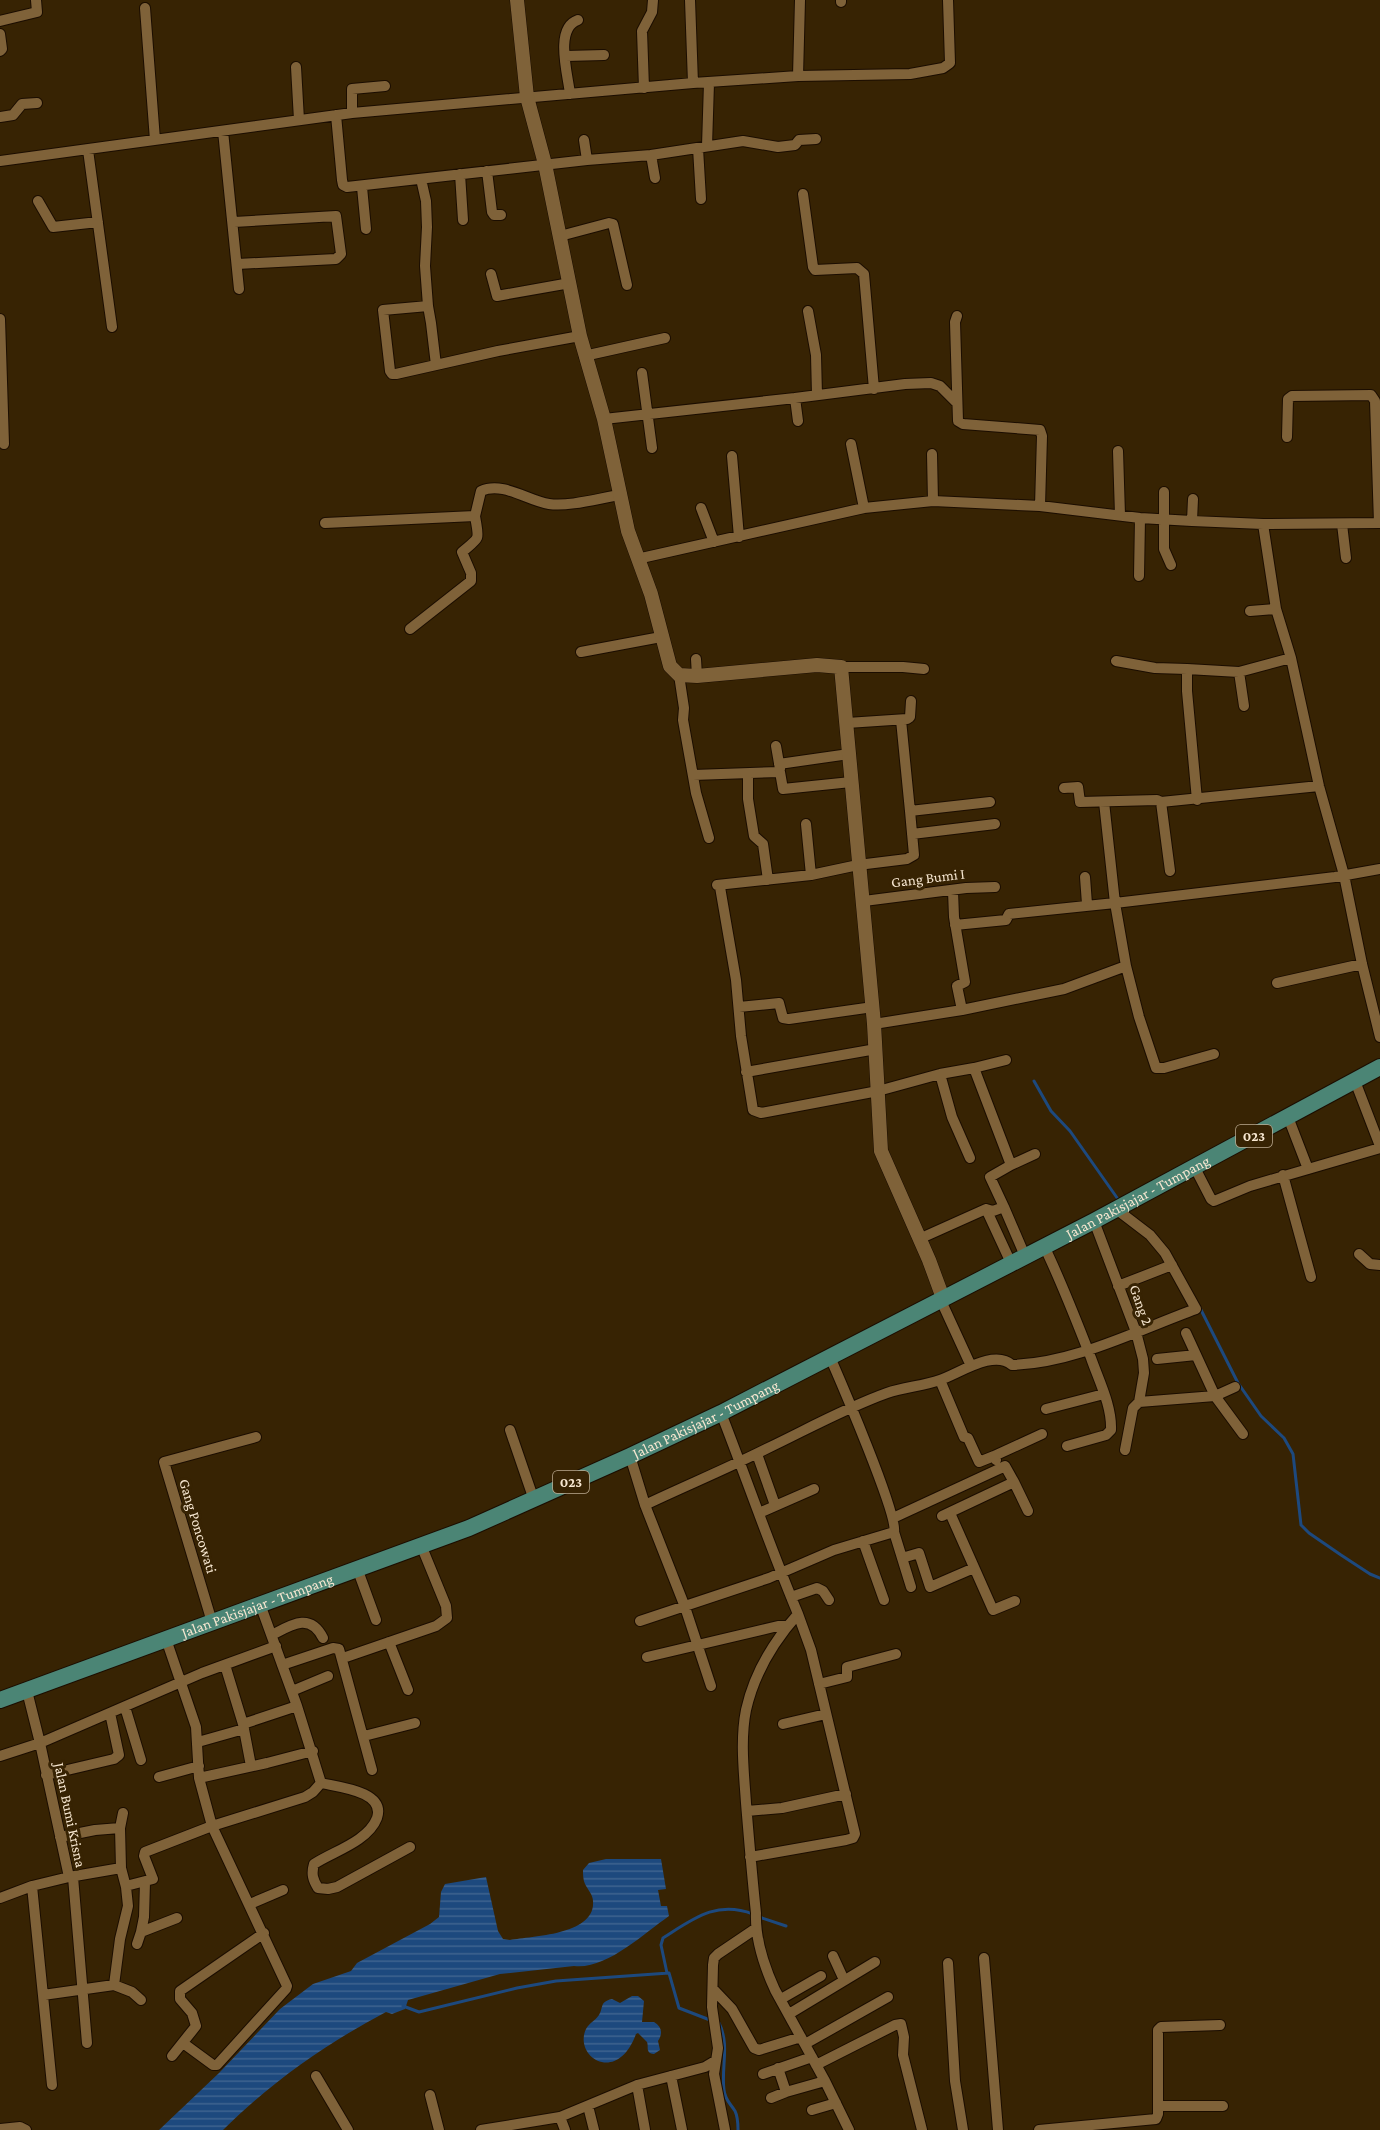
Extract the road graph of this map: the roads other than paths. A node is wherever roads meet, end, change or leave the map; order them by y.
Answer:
1 (36, 0) edge
2 (517, 0) edge
3 (653, 0) edge
4 (690, 0) edge
5 (800, 0) edge
6 (948, 0) edge
7 (145, 8) dead end
8 (578, 20) dead end
9 (0, 21) edge
10 (0, 34) edge
11 (0, 51) edge
12 (604, 55) dead end
13 (566, 56) junction
14 (296, 67) dead end
15 (798, 76) junction
16 (693, 83) junction
17 (709, 83) junction
18 (385, 86) dead end
19 (644, 88) junction
20 (570, 94) junction
21 (526, 97) junction
22 (38, 103) dead end
23 (351, 113) junction
24 (336, 115) junction
25 (0, 117) edge
26 (299, 120) junction
27 (223, 131) junction
28 (816, 139) dead end
29 (155, 140) junction
30 (584, 140) dead end
31 (703, 147) junction
32 (88, 150) junction
33 (651, 154) junction
34 (587, 160) junction
35 (0, 162) edge
36 (545, 164) junction
37 (487, 171) junction
38 (460, 174) junction
39 (655, 178) dead end
40 (421, 179) junction
41 (362, 187) junction
42 (803, 194) dead end
43 (701, 199) dead end
44 (38, 201) dead end
45 (501, 215) dead end
46 (463, 220) dead end
47 (98, 222) junction
48 (234, 222) junction
49 (366, 229) dead end
50 (560, 236) junction
51 (237, 264) junction
52 (491, 274) dead end
53 (570, 283) junction
54 (627, 285) dead end
55 (239, 289) dead end
56 (428, 306) junction
57 (808, 311) dead end
58 (957, 316) dead end
59 (0, 319) edge
60 (112, 327) dead end
61 (580, 336) junction
62 (665, 338) dead end
63 (584, 356) junction
64 (436, 366) junction
65 (642, 373) dead end
66 (874, 388) junction
67 (817, 395) junction
68 (795, 398) junction
69 (957, 404) junction
70 (647, 413) junction
71 (604, 419) junction
72 (798, 421) dead end
73 (1287, 437) dead end
74 (4, 444) dead end
75 (851, 444) dead end
76 (652, 448) dead end
77 (1118, 451) dead end
78 (932, 454) dead end
79 (732, 456) dead end
80 (1164, 492) dead end
81 (620, 495) junction
82 (1193, 499) dead end
83 (933, 501) junction
84 (1040, 506) junction
85 (701, 508) dead end
86 (864, 508) junction
87 (1120, 515) junction
88 (475, 516) junction
89 (1140, 518) junction
90 (1163, 520) junction
91 (1192, 521) junction
92 (325, 523) dead end
93 (1379, 523) edge
94 (1263, 524) junction
95 (1342, 524) junction
96 (739, 537) junction
97 (714, 542) junction
98 (644, 557) junction
99 (1346, 558) dead end
100 (1171, 565) dead end
101 (1139, 576) dead end
102 (1276, 609) junction
103 (1250, 611) dead end
104 (410, 629) dead end
105 (662, 637) junction
106 (581, 652) dead end
107 (1291, 658) junction
108 (696, 659) dead end
109 (1116, 661) dead end
110 (841, 667) junction
111 (924, 669) dead end
112 (1187, 669) junction
113 (1239, 672) junction
114 (679, 675) junction
115 (697, 676) junction
116 (911, 701) dead end
117 (1244, 706) dead end
118 (901, 720) junction
119 (847, 723) junction
120 (776, 746) dead end
121 (849, 754) junction
122 (780, 768) junction
123 (748, 774) junction
124 (693, 775) junction
125 (851, 782) junction
126 (1319, 786) junction
127 (1064, 788) dead end
128 (1197, 800) junction
129 (990, 802) dead end
130 (1104, 802) junction
131 (1161, 802) junction
132 (910, 812) junction
133 (806, 824) dead end
134 (995, 824) dead end
135 (912, 834) junction
136 (709, 838) dead end
137 (858, 865) junction
138 (1380, 869) edge
139 (1170, 871) dead end
140 (811, 875) junction
141 (1344, 875) junction
142 (1085, 877) dead end
143 (768, 880) junction
144 (995, 886) dead end
145 (953, 891) junction
146 (864, 901) junction
147 (1115, 903) junction
148 (1088, 904) junction
149 (956, 925) junction
150 (1362, 964) junction
151 (1126, 966) junction
152 (1277, 983) dead end
153 (1376, 1006) edge
154 (739, 1007) junction
155 (873, 1007) junction
156 (962, 1010) junction
157 (874, 1024) junction
158 (1380, 1037) edge
159 (876, 1049) junction
160 (1214, 1054) dead end
161 (1006, 1060) dead end
162 (1380, 1067) edge
163 (974, 1068) junction
164 (746, 1072) junction
165 (940, 1074) junction
166 (1355, 1081) junction
167 (878, 1091) junction
168 (1288, 1117) junction
169 (1380, 1147) edge
170 (1035, 1154) dead end
171 (970, 1158) dead end
172 (1011, 1166) junction
173 (1195, 1168) junction
174 (1308, 1169) junction
175 (1283, 1175) junction
176 (1004, 1207) junction
177 (1120, 1207) junction
178 (986, 1209) junction
179 (1094, 1221) junction
180 (919, 1239) junction
181 (1044, 1246) junction
182 (1359, 1254) dead end
183 (1018, 1259) junction
184 (1172, 1265) junction
185 (1380, 1265) edge
186 (1311, 1277) dead end
187 (1118, 1286) junction
188 (943, 1298) junction
189 (1136, 1332) junction
190 (1186, 1333) dead end
191 (1088, 1350) junction
192 (1196, 1355) junction
193 (830, 1357) junction
194 (1157, 1359) dead end
195 (971, 1366) junction
196 (940, 1380) junction
197 (1234, 1387) dead end
198 (1104, 1394) junction
199 (1215, 1396) junction
200 (1139, 1402) junction
201 (852, 1408) junction
202 (1046, 1410) dead end
203 (721, 1413) junction
204 (510, 1430) dead end
205 (1042, 1434) dead end
206 (1243, 1434) dead end
207 (256, 1437) dead end
208 (1067, 1446) dead end
209 (1125, 1450) dead end
210 (757, 1454) junction
211 (630, 1455) junction
212 (994, 1456) junction
213 (741, 1461) junction
214 (999, 1468) junction
215 (1014, 1482) junction
216 (814, 1489) dead end
217 (534, 1500) junction
218 (645, 1505) junction
219 (776, 1505) junction
220 (1028, 1511) dead end
221 (759, 1513) junction
222 (893, 1518) junction
223 (894, 1532) junction
224 (863, 1541) junction
225 (421, 1545) junction
226 (902, 1558) junction
227 (357, 1568) junction
228 (974, 1568) junction
229 (780, 1573) junction
230 (911, 1587) dead end
231 (791, 1597) junction
232 (829, 1600) dead end
233 (884, 1600) dead end
234 (1015, 1602) dead end
235 (260, 1604) junction
236 (685, 1606) junction
237 (798, 1614) junction
238 (376, 1620) dead end
239 (640, 1621) dead end
240 (212, 1622) junction
241 (787, 1626) junction
242 (323, 1638) dead end
243 (166, 1639) junction
244 (274, 1640) junction
245 (389, 1642) junction
246 (698, 1646) junction
247 (896, 1654) dead end
248 (647, 1657) dead end
249 (343, 1658) junction
250 (225, 1665) junction
251 (282, 1665) junction
252 (327, 1676) dead end
253 (181, 1684) junction
254 (819, 1684) junction
255 (711, 1686) dead end
256 (408, 1690) dead end
257 (27, 1691) junction
258 (292, 1691) junction
259 (0, 1700) edge
260 (297, 1706) junction
261 (125, 1707) junction
262 (110, 1713) junction
263 (826, 1714) junction
264 (415, 1723) dead end
265 (783, 1724) dead end
266 (244, 1727) junction
267 (364, 1736) junction
268 (198, 1742) junction
269 (40, 1743) junction
270 (312, 1751) junction
271 (0, 1756) edge
272 (141, 1760) dead end
273 (251, 1766) junction
274 (372, 1770) dead end
275 (199, 1772) junction
276 (46, 1775) junction
277 (159, 1777) dead end
278 (321, 1783) junction
279 (846, 1794) junction
280 (747, 1811) junction
281 (123, 1813) dead end
282 (212, 1826) junction
283 (120, 1828) junction
284 (60, 1837) junction
285 (410, 1847) dead end
286 (750, 1857) junction
287 (121, 1868) junction
288 (71, 1877) junction
289 (145, 1882) junction
290 (32, 1886) junction
291 (126, 1886) junction
292 (283, 1890) dead end
293 (0, 1898) edge
294 (250, 1904) junction
295 (177, 1918) dead end
296 (755, 1929) junction
297 (141, 1932) junction
298 (264, 1933) junction
299 (137, 1944) dead end
300 (832, 1956) dead end
301 (984, 1958) dead end
302 (875, 1962) dead end
303 (948, 1963) dead end
304 (821, 1976) dead end
305 (844, 1980) junction
306 (114, 1985) junction
307 (83, 1989) junction
308 (713, 1989) junction
309 (43, 1995) junction
310 (888, 1998) dead end
311 (781, 1999) junction
312 (141, 2000) dead end
313 (789, 2014) junction
314 (1221, 2025) dead end
315 (803, 2041) junction
316 (87, 2043) dead end
317 (183, 2043) junction
318 (172, 2056) dead end
319 (715, 2061) junction
320 (814, 2061) junction
321 (778, 2068) junction
322 (763, 2074) dead end
323 (316, 2076) dead end
324 (671, 2076) junction
325 (825, 2081) junction
326 (52, 2085) dead end
327 (637, 2085) junction
328 (786, 2092) junction
329 (430, 2096) dead end
330 (771, 2098) dead end
331 (836, 2103) junction
332 (588, 2106) junction
333 (1158, 2106) junction
334 (1223, 2106) dead end
335 (812, 2110) dead end
336 (560, 2117) junction
337 (0, 2129) edge
338 (26, 2130) edge
339 (348, 2130) edge
340 (439, 2130) edge
341 (481, 2130) edge
342 (565, 2130) edge
343 (594, 2130) edge
344 (645, 2130) edge
345 (682, 2130) edge
346 (725, 2130) edge
347 (849, 2130) edge
348 (922, 2130) edge
349 (963, 2130) edge
350 (998, 2130) edge
351 (1040, 2130) edge

1 - 9 street
2 - 21 street
3 - 19 street
4 - 16 street
5 - 15 street
6 - 15 street
7 - 29 street
8 - 13 street
10 - 11 street
12 - 13 street
13 - 20 street
14 - 26 street
15 - 17 street
16 - 17 street
16 - 19 street
17 - 31 street
18 - 23 street
19 - 20 street
20 - 21 street
21 - 23 street
21 - 36 street
22 - 25 street
23 - 24 street
24 - 26 street
24 - 41 street
26 - 27 street
27 - 29 street
27 - 48 street
28 - 31 street
29 - 32 street
30 - 34 street
31 - 33 street
31 - 43 street
32 - 35 street
32 - 47 street
33 - 34 street
33 - 39 street
34 - 36 street
36 - 37 street
36 - 50 street
37 - 38 street
37 - 45 street
38 - 40 street
38 - 46 street
40 - 41 street
40 - 56 street
41 - 49 street
42 - 66 street
44 - 47 street
47 - 60 street
48 - 51 street
48 - 51 street
50 - 53 street
50 - 54 street
51 - 55 street
52 - 53 street
53 - 61 street
56 - 64 street
56 - 64 street
57 - 67 street
58 - 69 street
59 - 74 street
61 - 63 street
61 - 64 street
62 - 63 street
63 - 71 street
65 - 70 street
66 - 67 street
66 - 69 street
67 - 68 street
68 - 70 street
68 - 72 street
69 - 84 street
70 - 71 street
70 - 76 street
71 - 81 street
73 - 93 street
75 - 86 street
77 - 87 street
78 - 83 street
79 - 96 street
80 - 90 street
81 - 88 street
81 - 98 street
82 - 91 street
83 - 84 street
83 - 86 street
84 - 87 street
85 - 97 street
86 - 96 street
87 - 89 street
88 - 92 street
88 - 104 street
89 - 90 street
89 - 101 street
90 - 91 street
90 - 100 street
91 - 94 street
93 - 95 street
94 - 95 street
94 - 102 street
95 - 99 street
96 - 97 street
97 - 98 street
98 - 105 street
102 - 103 street
102 - 107 street
105 - 106 street
105 - 114 street
107 - 113 street
107 - 126 street
108 - 115 street
109 - 112 street
110 - 111 street
110 - 115 street
110 - 119 street
112 - 113 street
112 - 128 street
113 - 117 street
114 - 115 street
114 - 124 street
116 - 118 street
118 - 119 street
118 - 132 street
119 - 121 street
120 - 122 street
121 - 122 street
121 - 125 street
122 - 123 street
122 - 125 street
123 - 124 street
123 - 143 street
124 - 136 street
125 - 137 street
126 - 128 street
126 - 141 street
127 - 130 street
128 - 131 street
129 - 132 street
130 - 131 street
130 - 147 street
131 - 139 street
132 - 135 street
133 - 140 street
134 - 135 street
135 - 137 street
137 - 140 street
137 - 146 street
138 - 141 street
140 - 143 street
141 - 147 street
141 - 150 street
142 - 148 street
143 - 154 street
144 - 145 street, Gang Bumi I
145 - 146 street, Gang Bumi I
145 - 149 street
146 - 155 street
147 - 148 street
147 - 151 street
148 - 149 street
149 - 156 street
150 - 152 street
150 - 153 street
151 - 156 street
151 - 160 street
153 - 158 street
154 - 155 street
154 - 164 street
155 - 157 street
156 - 157 street
157 - 159 street
159 - 164 street
159 - 167 street
161 - 163 street
162 - 166 main road, Jalan Pakisjajar - Tumpang / 023
163 - 165 street
163 - 172 street
164 - 167 street
165 - 167 street
165 - 171 street
166 - 168 main road, Jalan Pakisjajar - Tumpang / 023
166 - 169 street
167 - 180 street
168 - 173 main road, Jalan Pakisjajar - Tumpang / 023
168 - 174 street
169 - 174 street
170 - 172 street
172 - 176 street
173 - 175 street
173 - 177 main road, Jalan Pakisjajar - Tumpang / 023
174 - 175 street
175 - 186 street
176 - 178 street
176 - 183 street
177 - 179 main road, Jalan Pakisjajar - Tumpang / 023
177 - 184 street
178 - 180 street
178 - 183 street
179 - 181 main road, Jalan Pakisjajar - Tumpang / 023
179 - 187 street, Gang 2
180 - 188 street
181 - 183 main road, Jalan Pakisjajar - Tumpang / 023
181 - 191 street
182 - 185 street
183 - 188 main road, Jalan Pakisjajar - Tumpang / 023
184 - 187 street
184 - 189 street
187 - 189 street, Gang 2
188 - 193 main road, Jalan Pakisjajar - Tumpang / 023
188 - 195 street
189 - 191 street
189 - 200 street, Gang 2
190 - 192 street
191 - 195 street
191 - 198 street
192 - 194 street
192 - 199 street
193 - 201 street
193 - 203 main road, Jalan Pakisjajar - Tumpang / 023
195 - 196 street
196 - 201 street
196 - 212 street
197 - 199 street
198 - 202 street
198 - 208 street
199 - 200 street
199 - 206 street
200 - 209 street, Gang 2
201 - 210 street
201 - 222 street
203 - 211 main road, Jalan Pakisjajar - Tumpang / 023
203 - 213 street
204 - 217 street
205 - 212 street
207 - 240 street, Gang Poncowati
210 - 213 street
210 - 219 street
211 - 217 main road, Jalan Pakisjajar - Tumpang / 023
211 - 218 street
212 - 214 street
213 - 218 street
213 - 221 street
214 - 215 street
214 - 222 street
215 - 220 street
215 - 228 street
216 - 219 street
217 - 225 main road, Jalan Pakisjajar - Tumpang / 023
218 - 236 street
219 - 221 street
221 - 229 street
222 - 223 street
223 - 224 street
223 - 226 street
224 - 229 street
224 - 233 street
225 - 227 main road, Jalan Pakisjajar - Tumpang / 023
225 - 245 street
226 - 228 street
226 - 230 street
227 - 235 main road, Jalan Pakisjajar - Tumpang / 023
227 - 238 street
228 - 234 street
229 - 231 street
229 - 236 street
231 - 232 street
231 - 237 street
235 - 240 main road, Jalan Pakisjajar - Tumpang / 023
235 - 244 street
236 - 239 street
236 - 246 street
237 - 241 street
237 - 254 street
240 - 243 main road, Jalan Pakisjajar - Tumpang / 023
241 - 246 street
241 - 280 street
242 - 244 street
243 - 253 street
243 - 257 main road, Jalan Pakisjajar - Tumpang / 023
244 - 250 street
244 - 251 street
245 - 249 street
245 - 256 street
246 - 248 street
246 - 255 street
247 - 254 street
249 - 251 street
249 - 267 street
250 - 253 street
250 - 266 street
251 - 258 street
252 - 258 street
253 - 261 street
253 - 268 street
254 - 263 street
257 - 259 main road, Jalan Pakisjajar - Tumpang / 023
257 - 269 street, Jalan Bumi Krisna
258 - 260 street
260 - 266 street
260 - 270 street
261 - 262 street
261 - 272 street
262 - 269 street
262 - 276 street
263 - 265 street
263 - 279 street
264 - 267 street
266 - 268 street
266 - 273 street
267 - 274 street
268 - 275 street
269 - 271 street
269 - 276 street, Jalan Bumi Krisna
270 - 273 street
270 - 278 street
273 - 275 street
275 - 277 street
275 - 282 street
276 - 284 street, Jalan Bumi Krisna
278 - 282 street
278 - 285 street
279 - 280 street
279 - 286 street
280 - 286 street
281 - 283 street
282 - 289 street
282 - 294 street
283 - 284 street
283 - 287 street
284 - 288 street, Jalan Bumi Krisna
286 - 296 street
287 - 288 street
287 - 291 street
288 - 290 street, Jalan Bumi Krisna
288 - 307 street
289 - 291 street
289 - 297 street
290 - 293 street, Jalan Bumi Krisna
290 - 309 street
291 - 306 street
292 - 294 street
294 - 298 street
295 - 297 street
296 - 308 street
296 - 311 street
297 - 299 street
298 - 317 street
298 - 317 street
300 - 305 street
301 - 350 street
302 - 305 street
303 - 349 street
304 - 311 street
305 - 313 street
306 - 307 street
306 - 312 street
307 - 309 street
307 - 316 street
308 - 315 street
308 - 319 street
309 - 326 street
310 - 315 street
311 - 313 street
313 - 315 street
314 - 333 street
315 - 320 street
317 - 318 street
319 - 324 street
319 - 346 street
320 - 321 street
320 - 325 street
320 - 348 street
321 - 322 street
321 - 328 street
323 - 339 street
324 - 327 street
324 - 345 street
325 - 328 street
325 - 331 street
327 - 332 street
327 - 344 street
328 - 330 street
329 - 340 street
331 - 335 street
331 - 347 street
332 - 336 street
332 - 343 street
333 - 334 street
333 - 351 street
336 - 341 street
336 - 342 street
337 - 338 street

